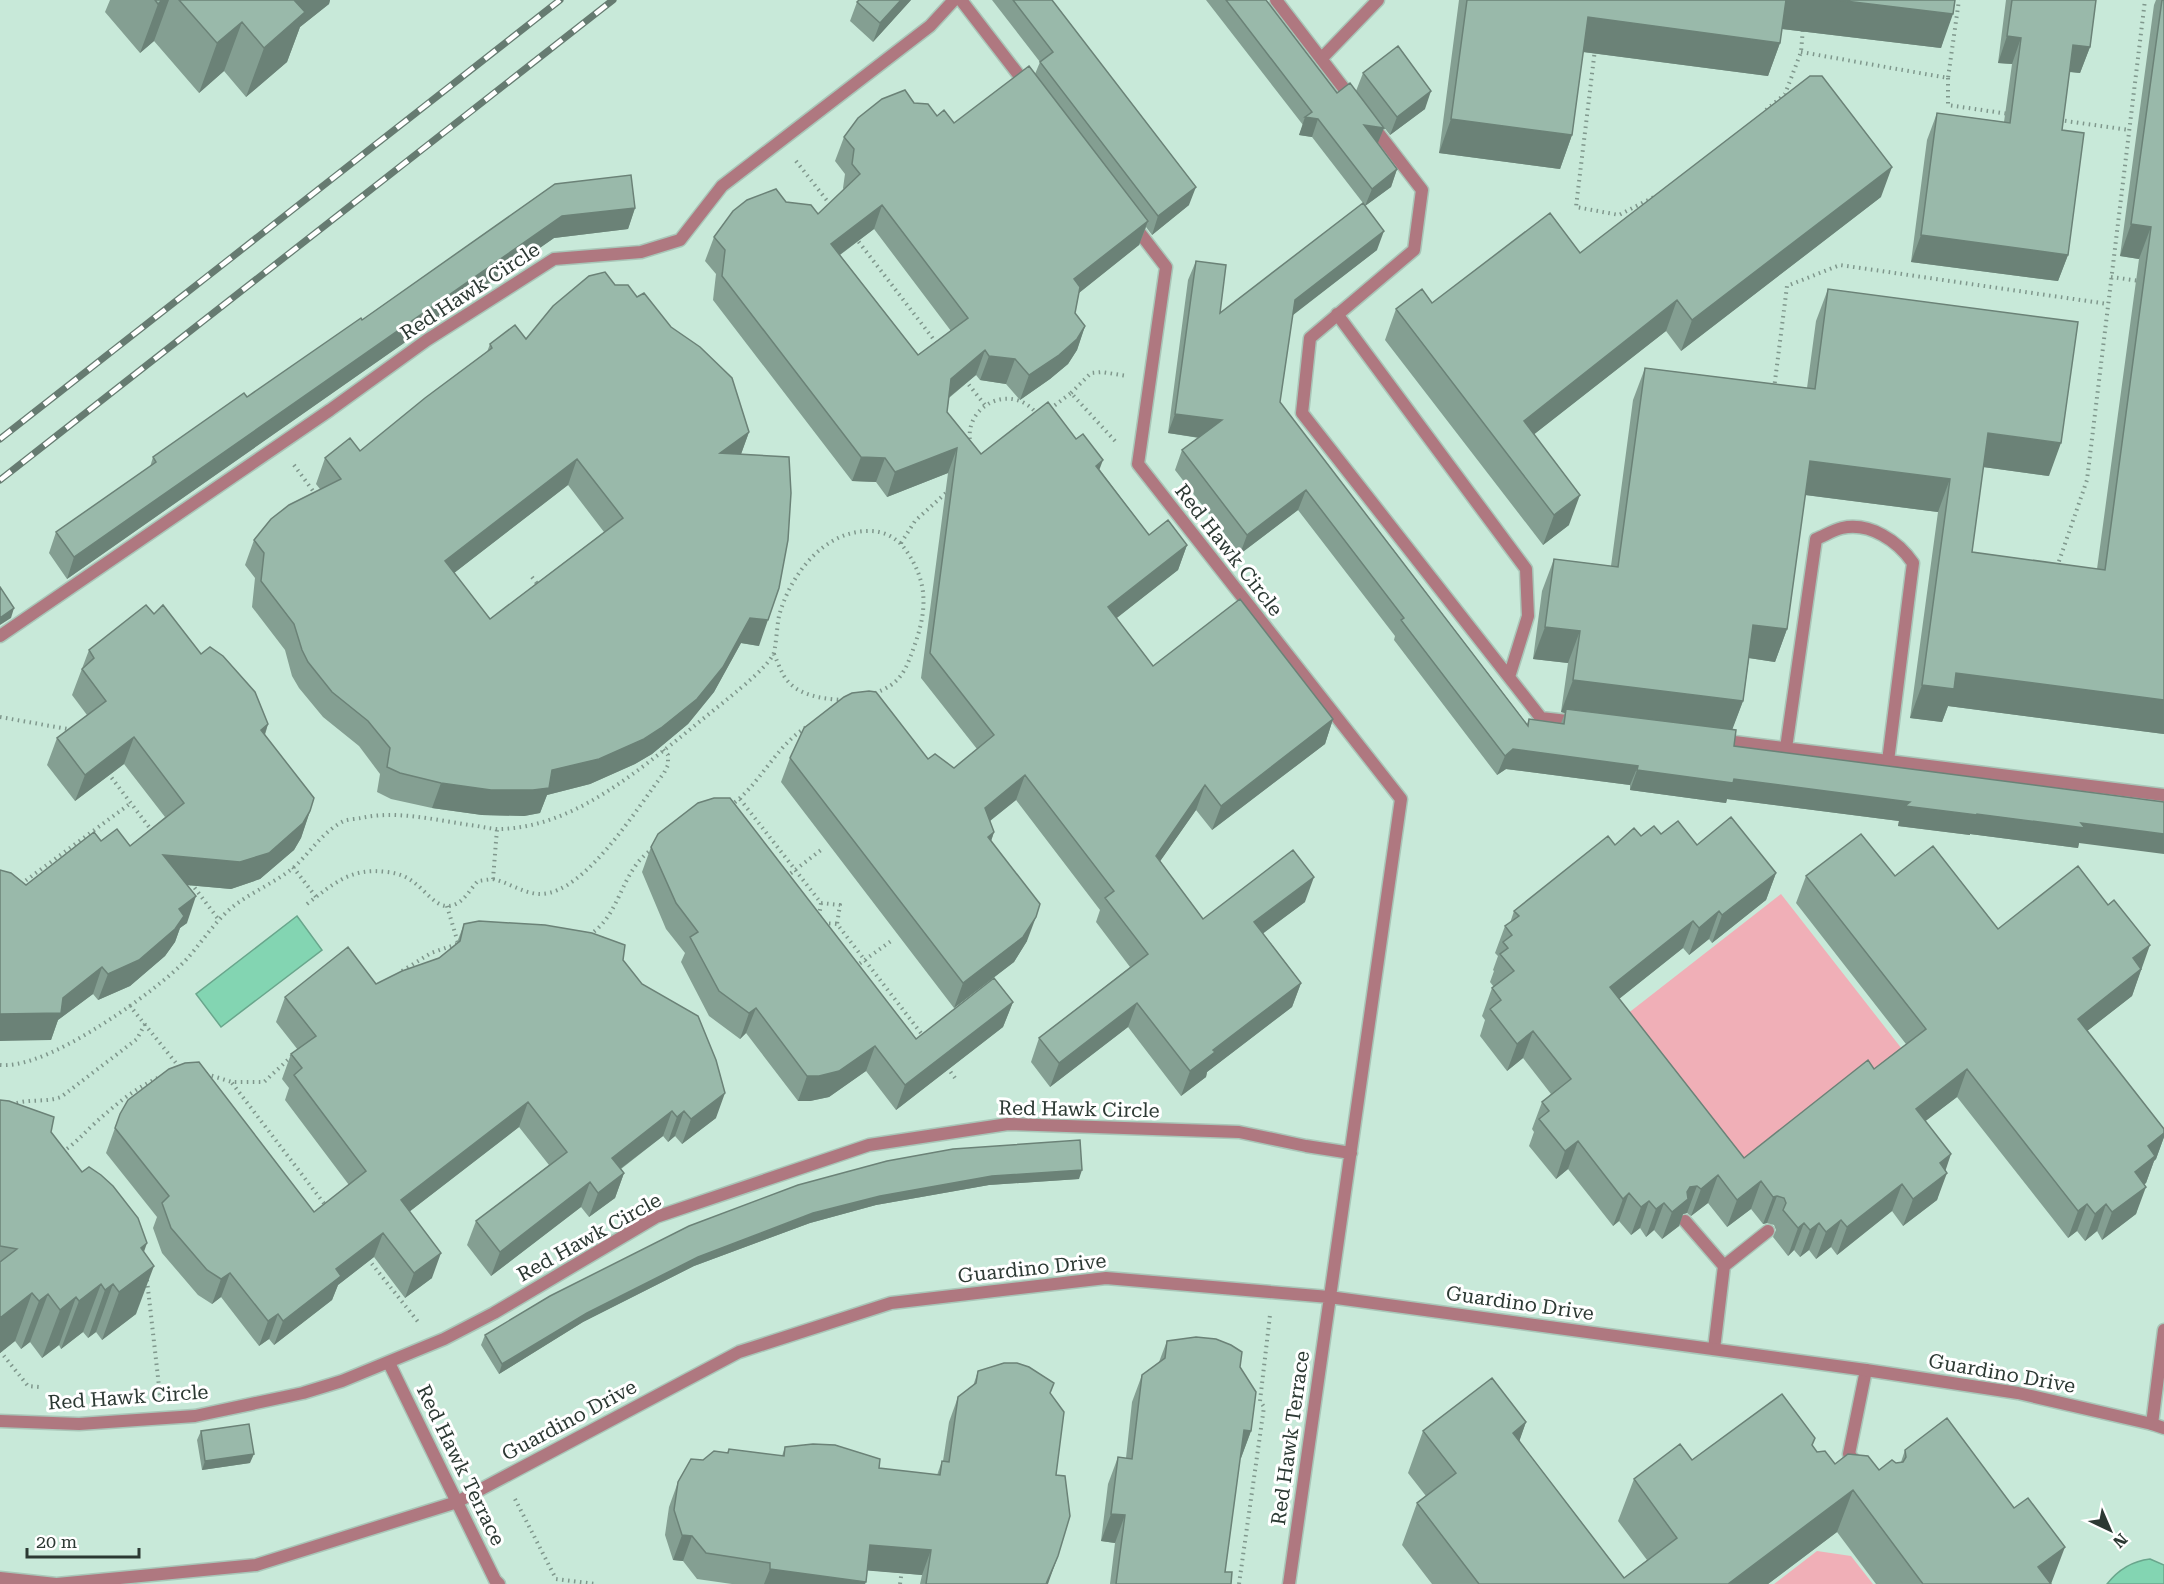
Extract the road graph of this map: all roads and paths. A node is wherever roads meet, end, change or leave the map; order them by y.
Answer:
1 (954, 0) edge
2 (961, 0) edge
3 (1276, 0) edge
4 (1378, 0) edge
5 (1959, 0) edge
6 (2145, 0) edge
7 (1804, 21) dead end
8 (1595, 46) edge
9 (1801, 52) junction
10 (1322, 59) junction
11 (1948, 78) junction
12 (1039, 101) edge
13 (2016, 114) edge
14 (1759, 116) edge
15 (2050, 119) edge
16 (2129, 130) junction
17 (780, 140) junction
18 (1657, 195) edge
19 (1124, 212) edge
20 (837, 214) edge
21 (851, 232) edge
22 (2111, 276) junction
23 (2143, 281) edge
24 (2108, 304) junction
25 (1337, 314) junction
26 (939, 347) edge
27 (958, 372) edge
28 (1150, 379) junction
29 (1773, 390) edge
30 (1071, 393) junction
31 (985, 405) junction
32 (1047, 411) edge
33 (1040, 417) edge
34 (278, 445) junction
35 (972, 449) edge
36 (1138, 464) junction
37 (949, 490) edge
38 (321, 500) edge
39 (901, 543) junction
40 (2056, 570) edge
41 (532, 577) dead end
42 (546, 595) edge
43 (0, 636) edge
44 (774, 654) junction
45 (1509, 677) junction
46 (865, 697) edge
47 (846, 700) edge
48 (0, 717) edge
49 (812, 724) edge
50 (1588, 724) edge
51 (76, 730) edge
52 (1704, 738) edge
53 (656, 741) edge
54 (1786, 748) junction
55 (663, 750) junction
56 (1888, 761) junction
57 (103, 767) edge
58 (2164, 795) edge
59 (740, 799) junction
60 (131, 803) junction
61 (722, 811) edge
62 (497, 829) junction
63 (158, 840) edge
64 (656, 846) edge
65 (821, 850) dead end
66 (293, 867) junction
67 (795, 870) junction
68 (186, 877) edge
69 (15, 879) edge
70 (493, 879) junction
71 (779, 882) edge
72 (316, 897) junction
73 (821, 903) junction
74 (307, 904) dead end
75 (447, 906) junction
76 (219, 920) junction
77 (837, 924) junction
78 (584, 937) edge
79 (891, 941) dead end
80 (466, 942) edge
81 (458, 943) junction
82 (865, 960) junction
83 (848, 972) edge
84 (394, 976) edge
85 (130, 1006) junction
86 (145, 1024) junction
87 (928, 1041) edge
88 (295, 1053) edge
89 (942, 1059) edge
90 (0, 1065) edge
91 (205, 1074) edge
92 (956, 1078) dead end
93 (232, 1082) junction
94 (7, 1108) edge
95 (57, 1153) edge
96 (1351, 1153) junction
97 (329, 1209) edge
98 (1685, 1221) edge
99 (1768, 1231) dead end
100 (364, 1254) edge
101 (1724, 1266) junction
102 (147, 1278) edge
103 (1273, 1293) junction
104 (1329, 1297) junction
105 (2164, 1330) edge
106 (434, 1343) junction
107 (1714, 1349) junction
108 (0, 1351) edge
109 (389, 1363) junction
110 (1866, 1370) junction
111 (39, 1387) dead end
112 (163, 1418) junction
113 (0, 1421) edge
114 (2158, 1426) edge
115 (504, 1477) junction
116 (1870, 1480) edge
117 (457, 1502) junction
118 (903, 1561) edge
119 (0, 1578) edge
120 (56, 1584) edge
121 (500, 1584) edge
122 (595, 1584) edge
123 (900, 1584) edge
124 (1239, 1584) edge
125 (1289, 1584) edge

1 - 17 street, Red Hawk Circle
2 - 12 street
3 - 10 street
4 - 10 street
5 - 11 path
6 - 16 path
7 - 9 path
8 - 18 path
9 - 11 path
9 - 14 path
10 - 25 street
11 - 13 path
15 - 16 path
16 - 22 path
17 - 20 path
17 - 34 street, Red Hawk Circle
19 - 28 street
21 - 26 path
22 - 23 path
22 - 24 path
24 - 29 path
24 - 40 path
25 - 45 street
25 - 45 street
27 - 31 path
28 - 30 path
28 - 36 street
30 - 32 path
30 - 36 path
31 - 33 path
31 - 35 path
34 - 38 path
34 - 43 street, Red Hawk Circle
36 - 96 street, Red Hawk Circle
37 - 39 path
39 - 44 path
39 - 46 path
41 - 42 path
44 - 47 path
44 - 55 path
45 - 50 street
48 - 51 path
49 - 59 path
52 - 54 street
53 - 55 path
54 - 56 street
54 - 56 street
55 - 62 path
55 - 70 path
56 - 58 street
57 - 60 path
59 - 61 path
59 - 67 path
60 - 63 path
60 - 69 path
62 - 66 path
62 - 70 path
64 - 78 path
65 - 67 path
66 - 72 path
66 - 76 path
67 - 71 path
67 - 73 path
68 - 76 path
70 - 75 path
72 - 74 path
72 - 75 path
73 - 77 path
73 - 77 path
75 - 81 path
76 - 85 path
77 - 82 path
79 - 82 path
80 - 81 path
81 - 84 path
82 - 83 path
82 - 87 path
85 - 86 path
85 - 90 path
86 - 94 path
86 - 95 path
88 - 93 path
89 - 92 path
91 - 93 path
93 - 97 path
96 - 104 street, Red Hawk Circle
96 - 106 street, Red Hawk Circle
98 - 101 street
99 - 101 street
100 - 106 path
101 - 107 street
102 - 112 path
103 - 104 street, Guardino Drive
103 - 115 street, Guardino Drive
103 - 124 path
104 - 107 street, Guardino Drive
104 - 125 street, Red Hawk Terrace
105 - 114 street
106 - 109 street, Red Hawk Circle
107 - 110 street, Guardino Drive
108 - 111 path
109 - 112 street, Red Hawk Circle
109 - 117 street, Red Hawk Terrace
110 - 114 street, Guardino Drive
110 - 116 street
112 - 113 street, Red Hawk Circle
115 - 117 street, Guardino Drive
115 - 122 path
117 - 120 street, Guardino Drive
117 - 121 street, Red Hawk Terrace
118 - 123 path
119 - 120 street, Guardino Drive

